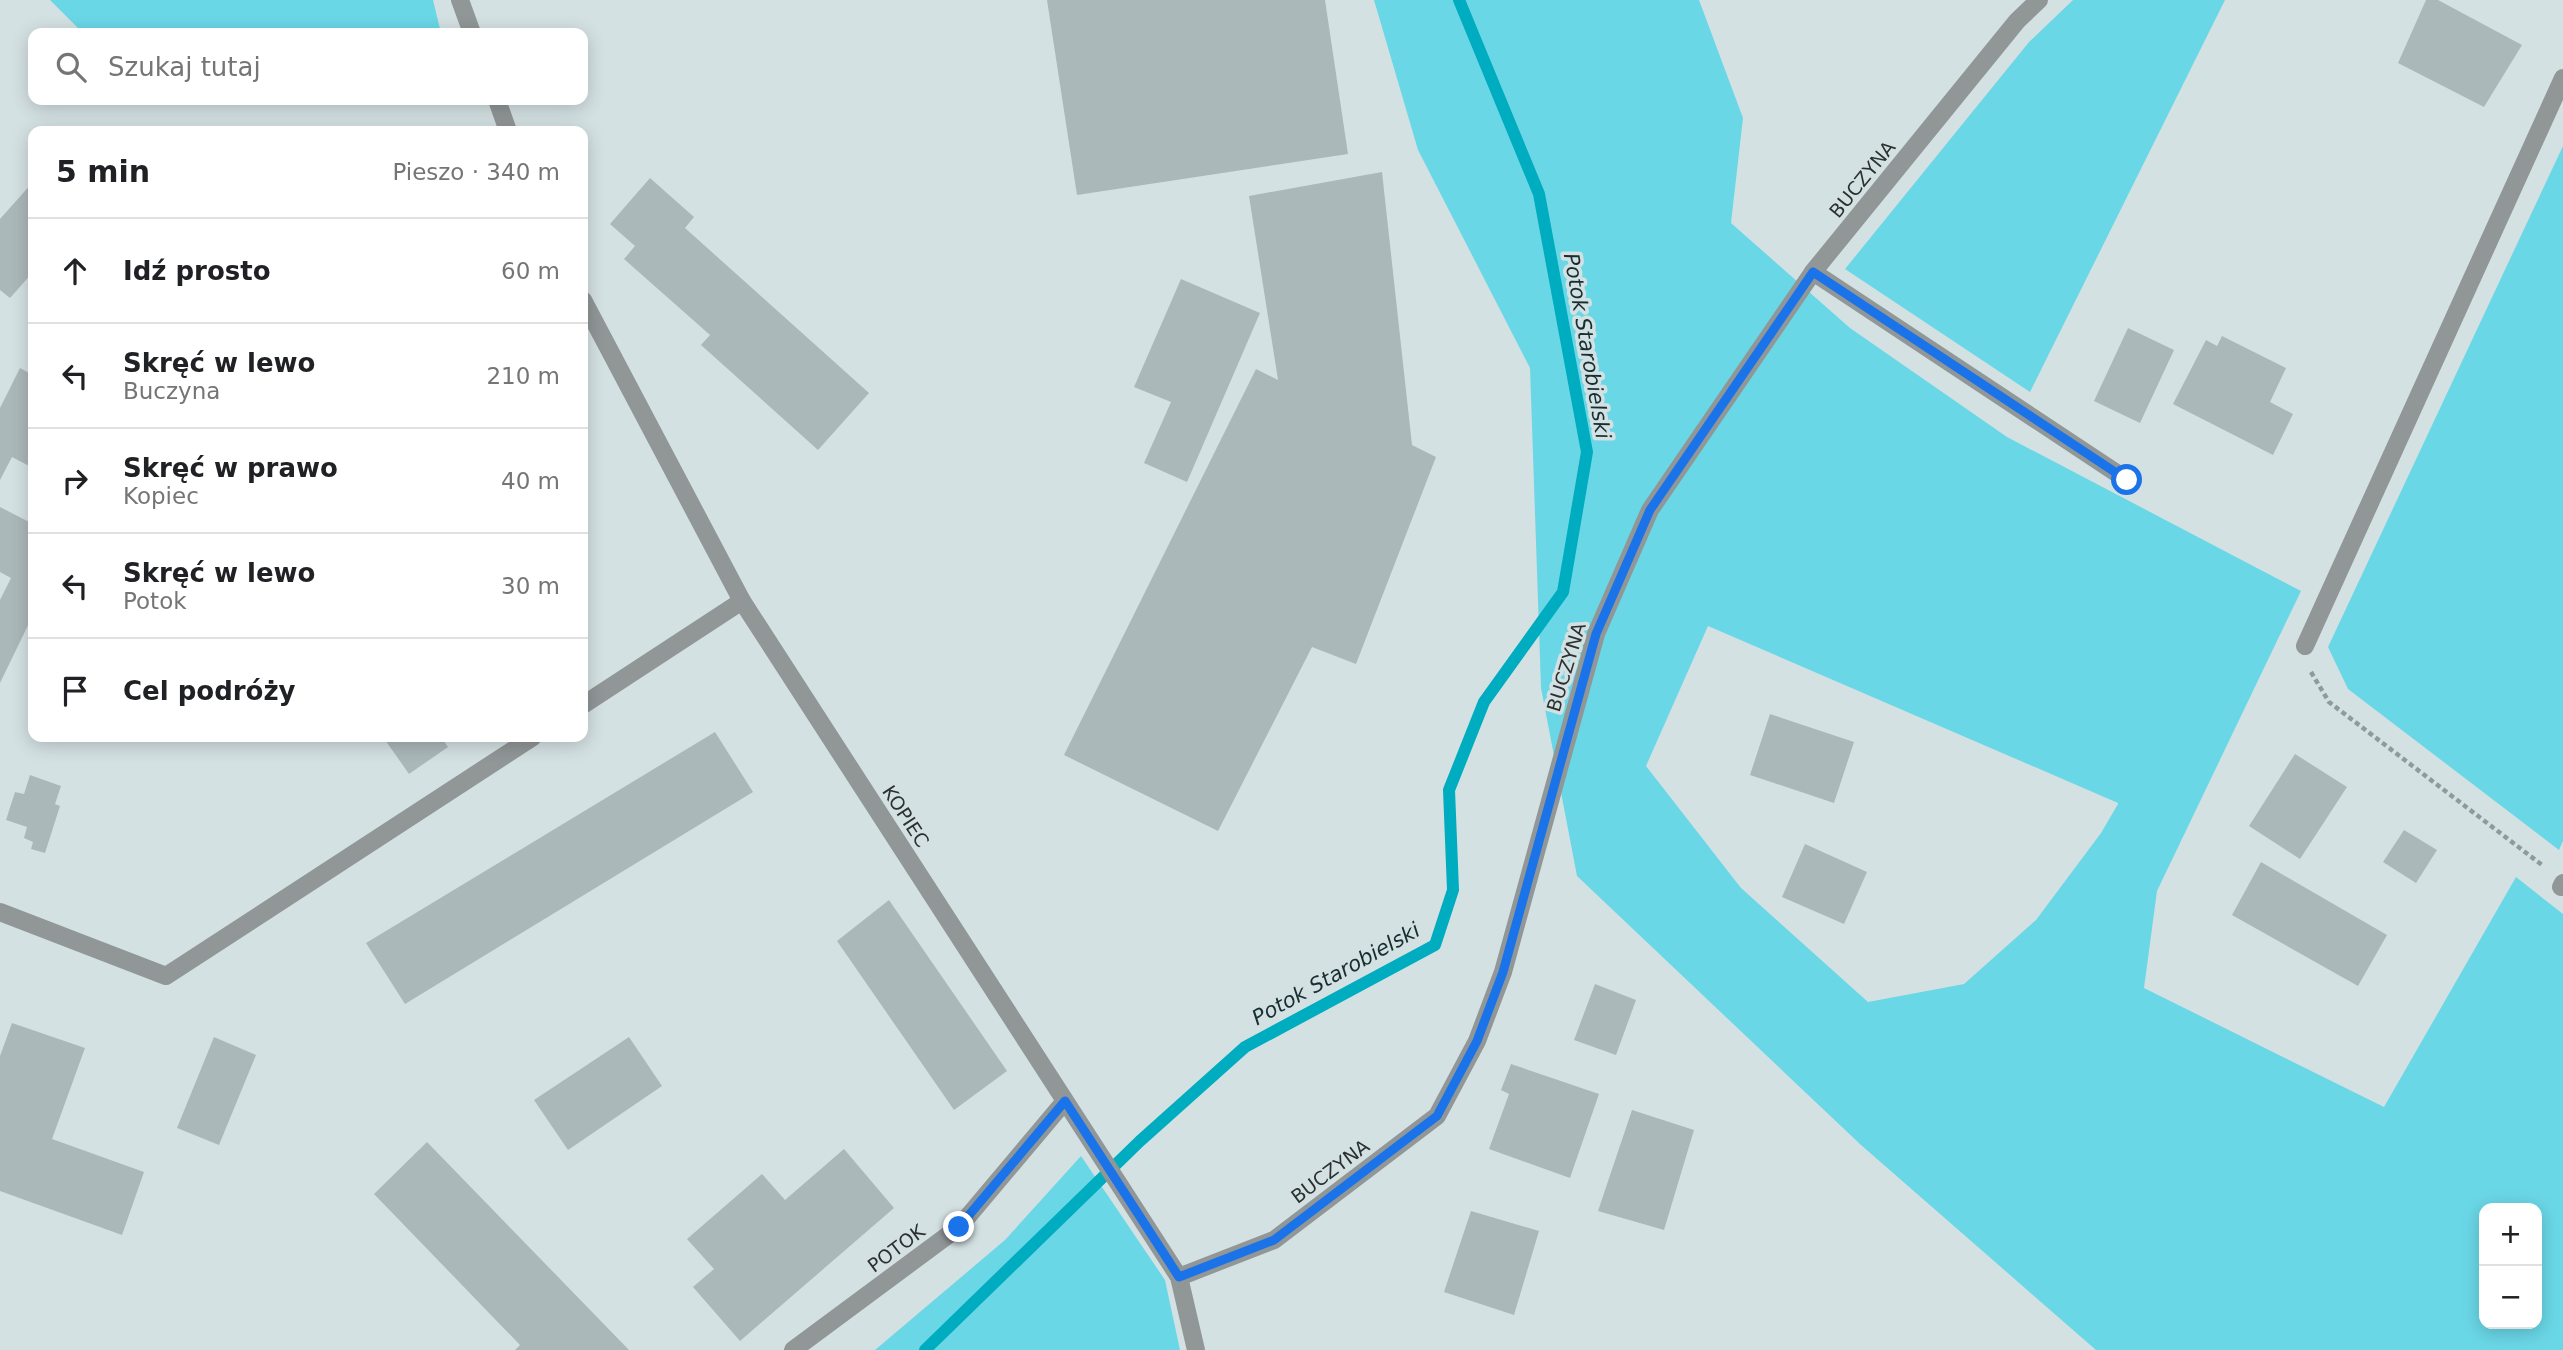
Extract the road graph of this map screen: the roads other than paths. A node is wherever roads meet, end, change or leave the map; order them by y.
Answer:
1 (460, 0) edge
2 (2039, 0) edge
3 (470, 28) edge
4 (2563, 78) edge
5 (499, 105) edge
6 (506, 126) edge
7 (1813, 272) junction
8 (588, 309) edge
9 (2127, 480) dead end
10 (742, 601) junction
11 (2305, 646) road end
12 (588, 702) edge
13 (525, 742) edge
14 (0, 912) edge
15 (1065, 1101) junction
16 (1179, 1277) junction
17 (793, 1350) edge
18 (1196, 1350) edge

1 - 3 street
2 - 7 street, BUCZYNA
4 - 11 street
5 - 6 street
7 - 9 street
7 - 16 street, BUCZYNA
8 - 10 street, KOPIEC
10 - 12 street
10 - 15 street, KOPIEC
13 - 14 street
15 - 16 street, KOPIEC
15 - 17 street, POTOK
16 - 18 street, KOPIEC

